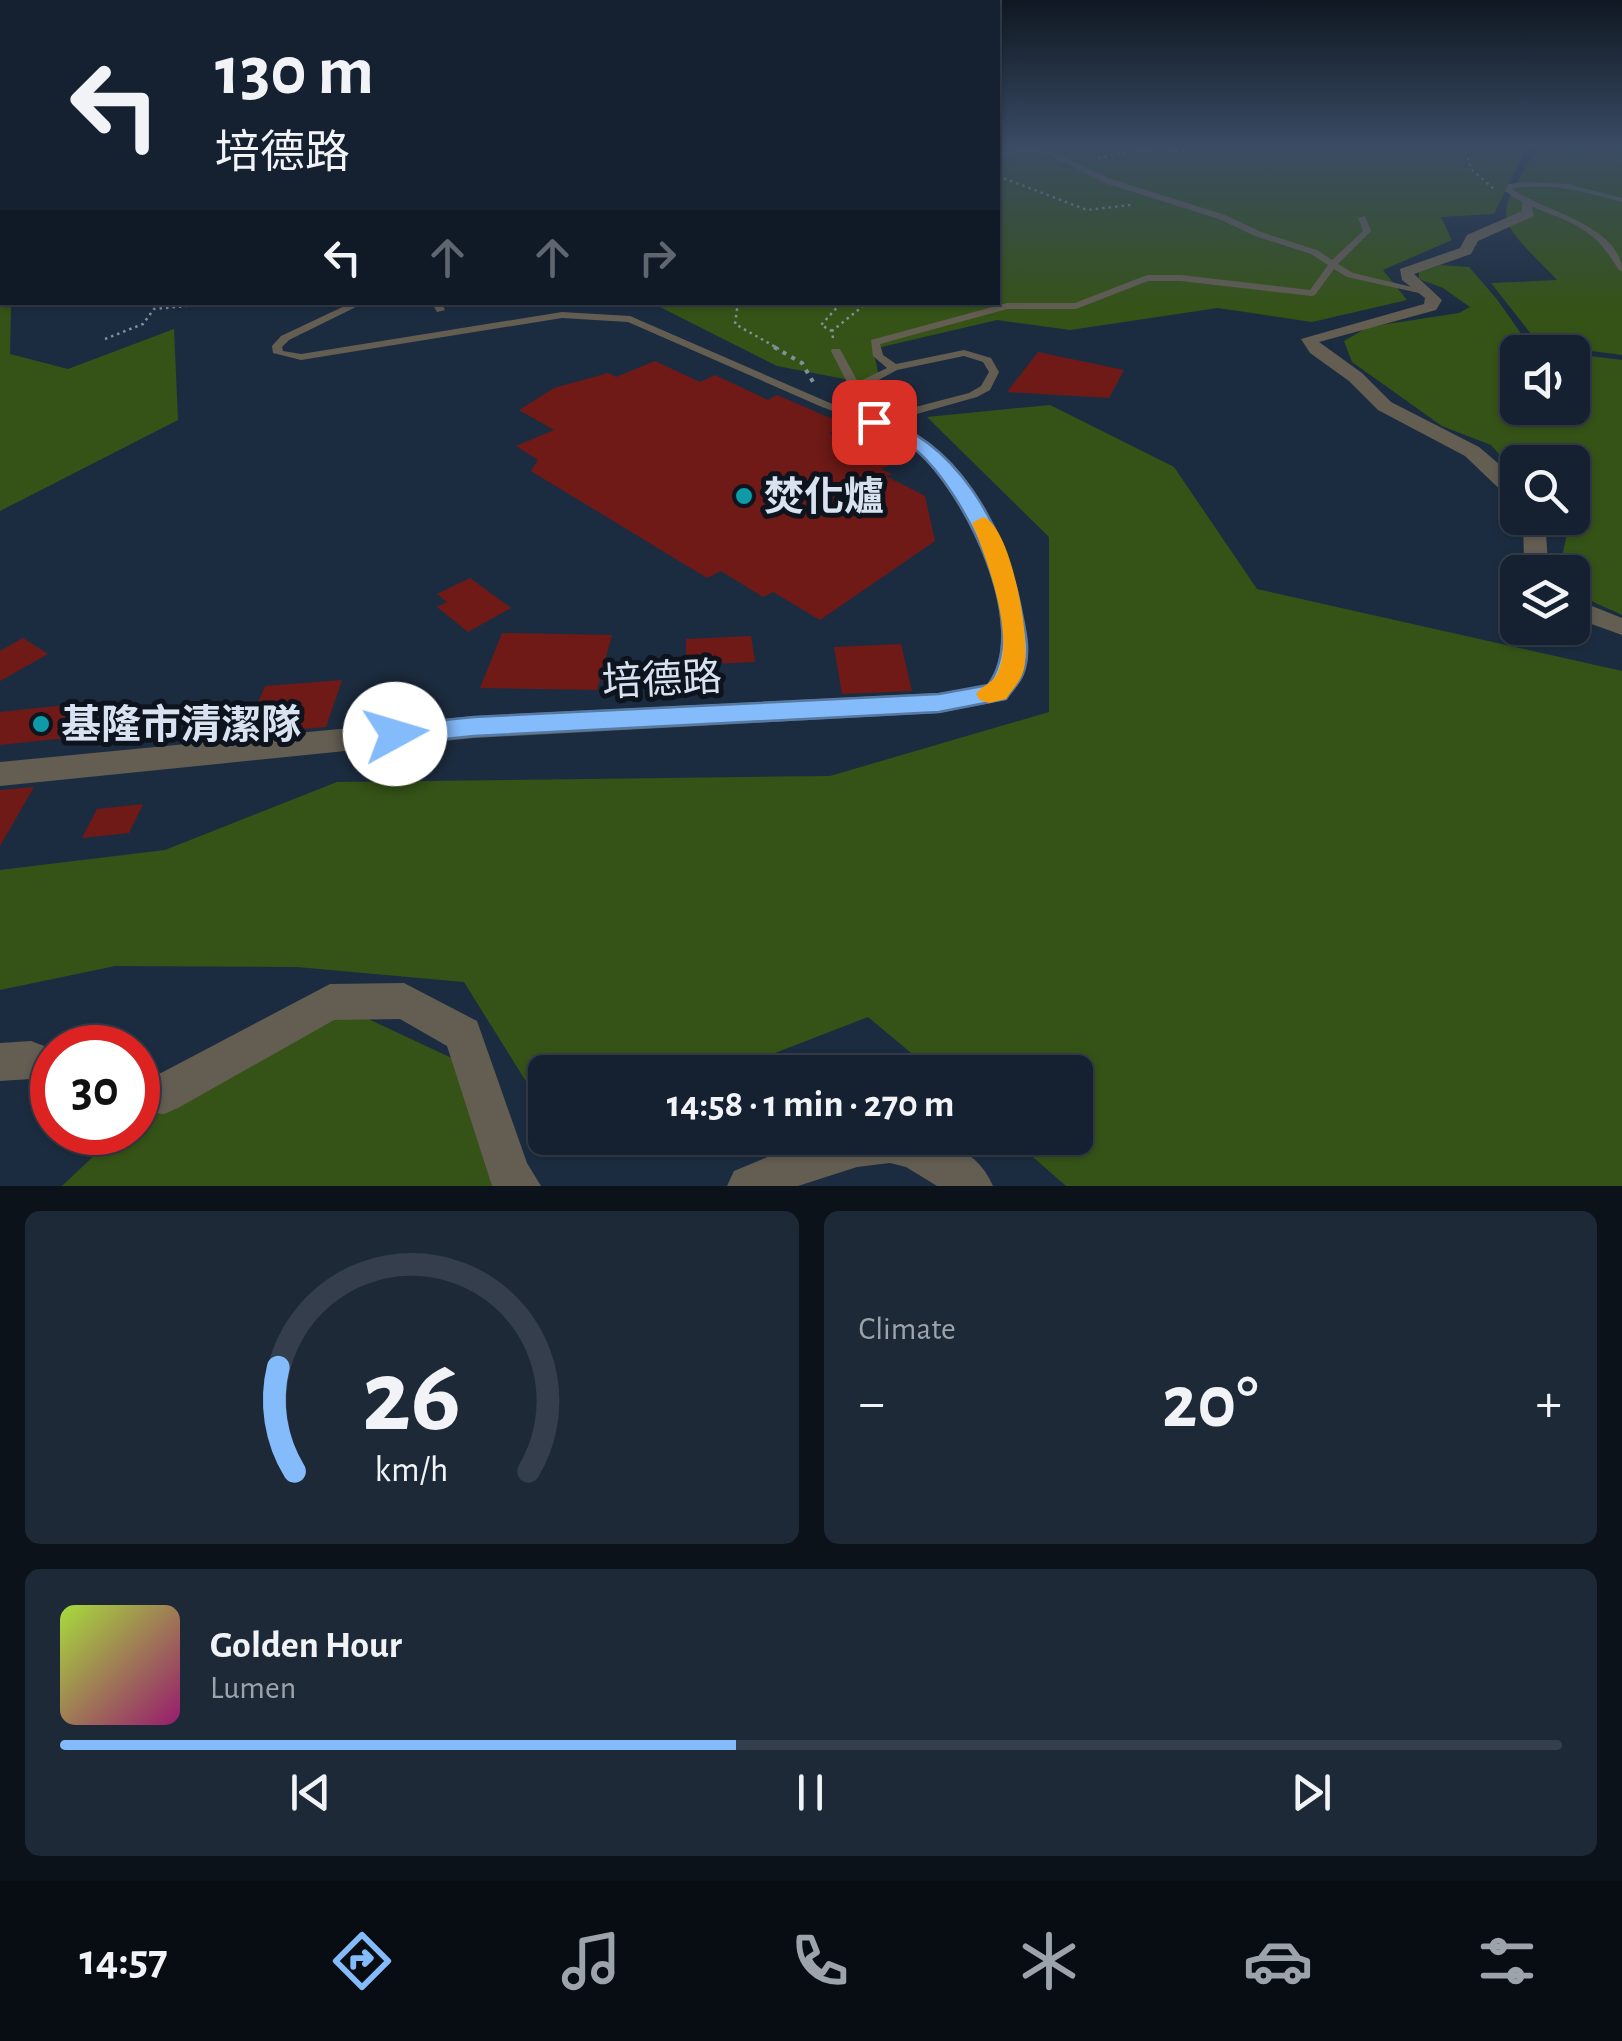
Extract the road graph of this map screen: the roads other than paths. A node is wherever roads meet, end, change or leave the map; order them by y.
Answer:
1 (1171, 200) edge
2 (1523, 200) edge
3 (1526, 202) junction
4 (1362, 218) dead end
5 (1334, 263) junction
6 (1622, 268) edge
7 (1428, 292) junction
8 (356, 305) edge
9 (836, 351) road end
10 (894, 368) junction
11 (857, 387) junction
12 (874, 422) junction
13 (1500, 472) edge
14 (1590, 617) edge
15 (1622, 628) edge
16 (0, 774) edge
17 (30, 1060) edge
18 (0, 1062) edge
19 (160, 1094) edge
20 (518, 1186) edge
21 (749, 1186) edge
22 (970, 1186) edge

1 - 5 lane
2 - 3 lane
3 - 6 lane
3 - 7 street
4 - 5 lane
5 - 7 lane
5 - 10 lane
7 - 13 street
8 - 12 lane
9 - 11 lane
10 - 11 lane
10 - 12 lane
11 - 12 lane
12 - 16 street, 培德路
14 - 15 street
17 - 18 street
19 - 20 street
21 - 22 street

